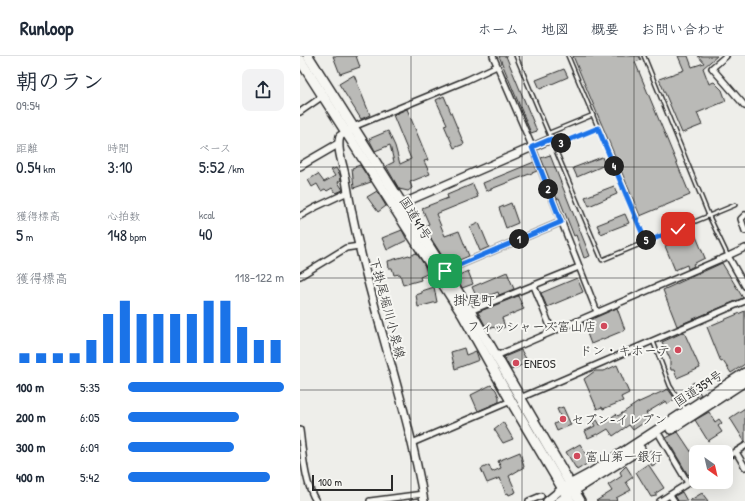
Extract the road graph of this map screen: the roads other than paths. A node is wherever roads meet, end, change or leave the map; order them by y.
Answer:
1 (308, 56) edge
2 (493, 56) edge
3 (516, 56) edge
4 (568, 56) edge
5 (644, 56) edge
6 (726, 56) edge
7 (300, 60) edge
8 (497, 66) junction
9 (323, 96) junction
10 (744, 103) edge
11 (300, 112) edge
12 (593, 115) junction
13 (598, 128) junction
14 (350, 129) junction
15 (551, 140) junction
16 (338, 144) junction
17 (532, 147) junction
18 (300, 166) edge
19 (348, 192) junction
20 (735, 205) dead end
21 (399, 206) junction
22 (745, 215) edge
23 (300, 216) edge
24 (710, 216) junction
25 (561, 222) junction
26 (745, 231) edge
27 (646, 242) junction
28 (359, 246) junction
29 (745, 248) edge
30 (728, 256) junction
31 (579, 267) junction
32 (445, 271) junction
33 (300, 276) edge
34 (534, 286) junction
35 (745, 286) edge
36 (745, 301) edge
37 (470, 311) junction
38 (597, 312) junction
39 (552, 332) junction
40 (653, 341) junction
41 (496, 356) junction
42 (745, 380) edge
43 (515, 400) junction
44 (686, 411) junction
45 (300, 430) edge
46 (660, 436) junction
47 (412, 443) junction
48 (745, 446) edge
49 (736, 452) junction
50 (733, 454) edge
51 (745, 467) edge
52 (303, 469) edge
53 (688, 483) joint
54 (569, 492) edge
55 (670, 495) junction
56 (540, 496) dead end
57 (423, 498) edge
58 (316, 501) edge
59 (370, 501) edge
60 (529, 501) edge
61 (547, 501) edge
62 (559, 501) edge
63 (580, 501) edge
64 (660, 501) edge
65 (674, 501) edge

1 - 14 highway, 国道41号
2 - 8 street
3 - 15 lane
4 - 12 lane
5 - 24 lane
6 - 10 street
7 - 9 highway, 国道41号
8 - 14 street
8 - 17 street
9 - 11 street
9 - 14 highway, 国道41号
12 - 13 lane
12 - 15 lane
13 - 15 lane
13 - 27 lane
14 - 16 main road
14 - 21 highway, 国道41号
15 - 17 main road
15 - 27 lane
16 - 18 main road
16 - 19 main road, 下掛尾堀川小泉線
17 - 21 main road
17 - 25 street
19 - 23 street
19 - 28 main road, 下掛尾堀川小泉線
20 - 24 lane
21 - 32 highway, 国道41号
21 - 43 highway, 国道41号
22 - 26 street
24 - 27 lane
24 - 30 lane
25 - 31 street
25 - 32 street
28 - 33 street
28 - 47 main road, 下掛尾堀川小泉線
29 - 30 street
30 - 35 street
30 - 38 street
31 - 34 street
31 - 38 street
32 - 37 highway, 国道41号
34 - 37 street
34 - 39 street
36 - 40 street
37 - 41 highway, 国道41号
38 - 39 street
39 - 41 street
40 - 43 street
40 - 44 lane
41 - 43 highway, 国道41号
42 - 44 highway, 国道359号
42 - 46 highway, 国道359号
43 - 47 street
43 - 54 highway, 国道41号
44 - 54 highway, 国道359号
45 - 52 street
46 - 53 street
46 - 54 highway, 国道359号
47 - 57 main road, 下掛尾堀川小泉線
48 - 49 street
49 - 50 street
49 - 51 street
52 - 58 street
53 - 55 street
54 - 61 main road
54 - 62 main road
54 - 63 highway, 国道41号
55 - 64 street
55 - 65 street
56 - 60 street
57 - 59 street

